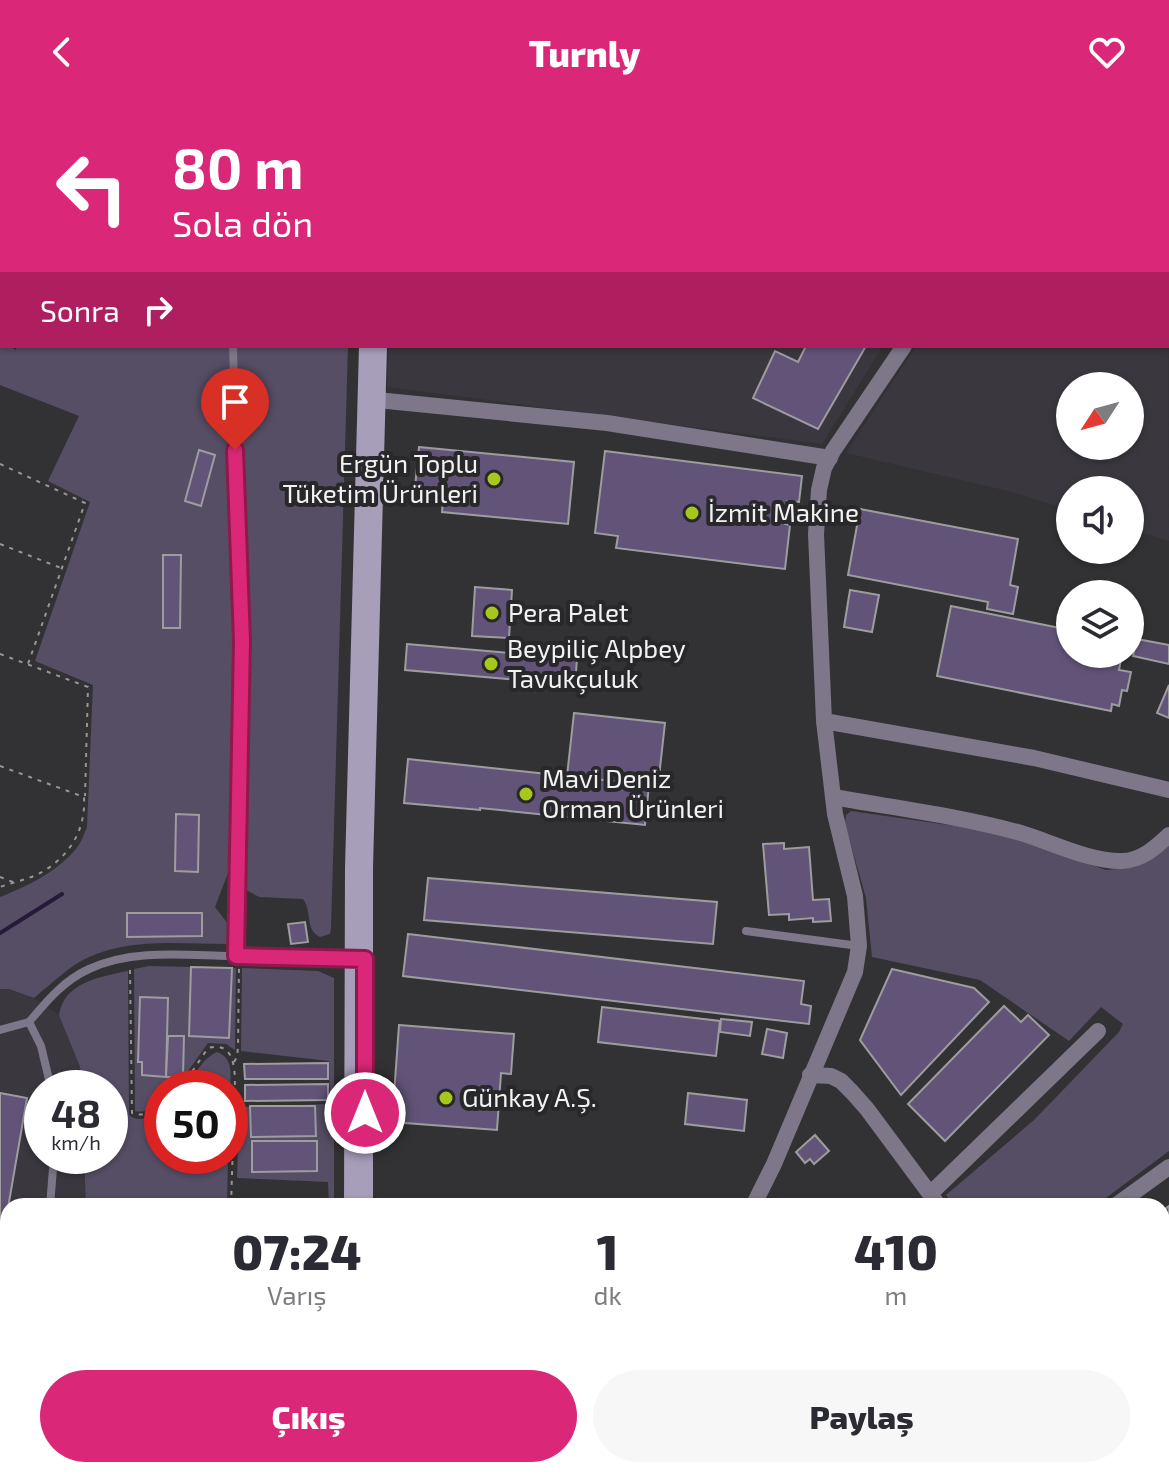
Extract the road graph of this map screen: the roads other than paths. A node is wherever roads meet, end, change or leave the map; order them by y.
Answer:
1 (233, 348) edge
2 (367, 348) edge
3 (379, 348) edge
4 (903, 348) edge
5 (377, 400) junction
6 (830, 458) junction
7 (824, 721) junction
8 (1169, 790) edge
9 (833, 797) junction
10 (1169, 835) edge
11 (746, 931) dead end
12 (859, 946) junction
13 (238, 956) junction
14 (359, 959) junction
15 (29, 1022) junction
16 (0, 1030) edge
17 (1098, 1031) dead end
18 (47, 1070) edge
19 (810, 1075) junction
20 (1169, 1167) edge
21 (53, 1174) edge
22 (51, 1198) edge
23 (352, 1198) edge
24 (365, 1198) edge
25 (757, 1198) edge
26 (933, 1198) edge
27 (936, 1198) edge
28 (1126, 1198) edge

1 - 13 lane
2 - 14 main road
3 - 5 main road
4 - 6 street
5 - 6 street
5 - 14 main road
6 - 7 street
7 - 8 street
7 - 9 street
9 - 10 street
9 - 12 street
11 - 12 lane
12 - 19 street
13 - 14 lane
13 - 15 lane
14 - 23 main road
14 - 24 main road
15 - 16 lane
15 - 18 lane
17 - 27 street
19 - 25 street
19 - 26 street
20 - 28 street
21 - 22 lane

